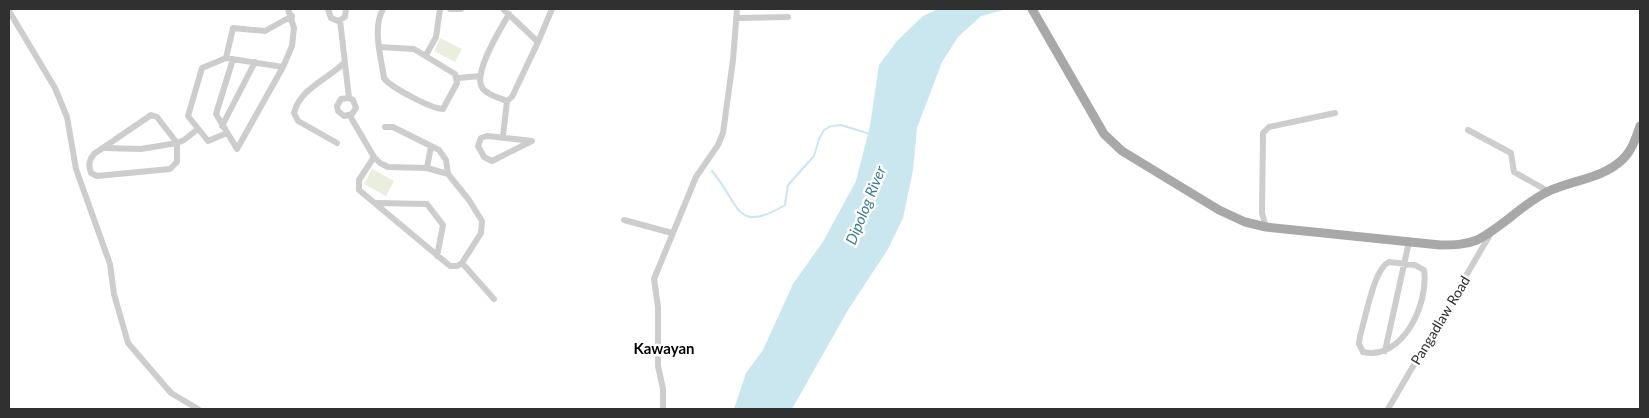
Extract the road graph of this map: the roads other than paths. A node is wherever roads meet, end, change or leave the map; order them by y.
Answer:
1 (288, 9) edge
2 (328, 9) edge
3 (346, 9) edge
4 (383, 9) edge
5 (440, 9) edge
6 (450, 9) edge
7 (461, 9) edge
8 (502, 9) edge
9 (552, 9) edge
10 (737, 9) edge
11 (1032, 9) edge
12 (9, 12) edge
13 (509, 14) junction
14 (292, 16) junction
15 (788, 17) dead end
16 (737, 18) junction
17 (340, 20) junction
18 (538, 42) junction
19 (380, 47) junction
20 (426, 55) junction
21 (229, 58) junction
22 (255, 62) junction
23 (343, 64) junction
24 (283, 67) junction
25 (480, 76) junction
26 (458, 78) junction
27 (348, 98) junction
28 (507, 101) junction
29 (1335, 113) dead end
30 (350, 116) junction
31 (222, 126) junction
32 (1640, 126) edge
33 (385, 127) dead end
34 (198, 129) junction
35 (1468, 130) dead end
36 (227, 133) junction
37 (503, 136) junction
38 (177, 143) junction
39 (337, 143) dead end
40 (431, 146) junction
41 (104, 148) junction
42 (374, 156) junction
43 (427, 168) junction
44 (448, 174) junction
45 (1548, 191) junction
46 (377, 204) junction
47 (624, 220) dead end
48 (1266, 227) junction
49 (1492, 231) junction
50 (672, 233) junction
51 (1409, 242) junction
52 (437, 256) junction
53 (462, 263) junction
54 (1405, 263) junction
55 (494, 299) dead end
56 (1385, 351) junction
57 (198, 409) edge
58 (663, 409) edge
59 (1388, 409) edge

1 - 14 street
2 - 17 street
3 - 17 street
4 - 19 street
5 - 20 street
6 - 7 street
8 - 13 street
9 - 18 street
10 - 16 street
11 - 48 main road
12 - 57 street
13 - 18 street
13 - 25 street
14 - 21 street
14 - 24 street
15 - 16 street
16 - 50 street
17 - 23 street
18 - 28 street
19 - 20 street
19 - 26 street
20 - 26 street
21 - 22 street
21 - 31 street
21 - 34 street
22 - 24 street
22 - 31 street
23 - 27 street
23 - 39 street
24 - 36 street
25 - 26 street
25 - 28 street
27 - 30 street
27 - 30 street
28 - 37 street
29 - 48 street
30 - 42 street
31 - 36 street
32 - 45 main road
33 - 40 street
34 - 36 street
34 - 38 street
35 - 45 street
37 - 37 street
38 - 41 street
38 - 41 street
38 - 41 street
40 - 43 street
40 - 44 street
42 - 43 street
42 - 46 street
43 - 44 street
44 - 53 street
45 - 49 main road
46 - 52 street
46 - 52 street
47 - 50 street
48 - 51 main road
49 - 51 main road
49 - 59 street, Pangadlaw Road
50 - 58 street
51 - 54 street
52 - 53 street
53 - 55 street
54 - 56 street
54 - 56 street
54 - 56 street

